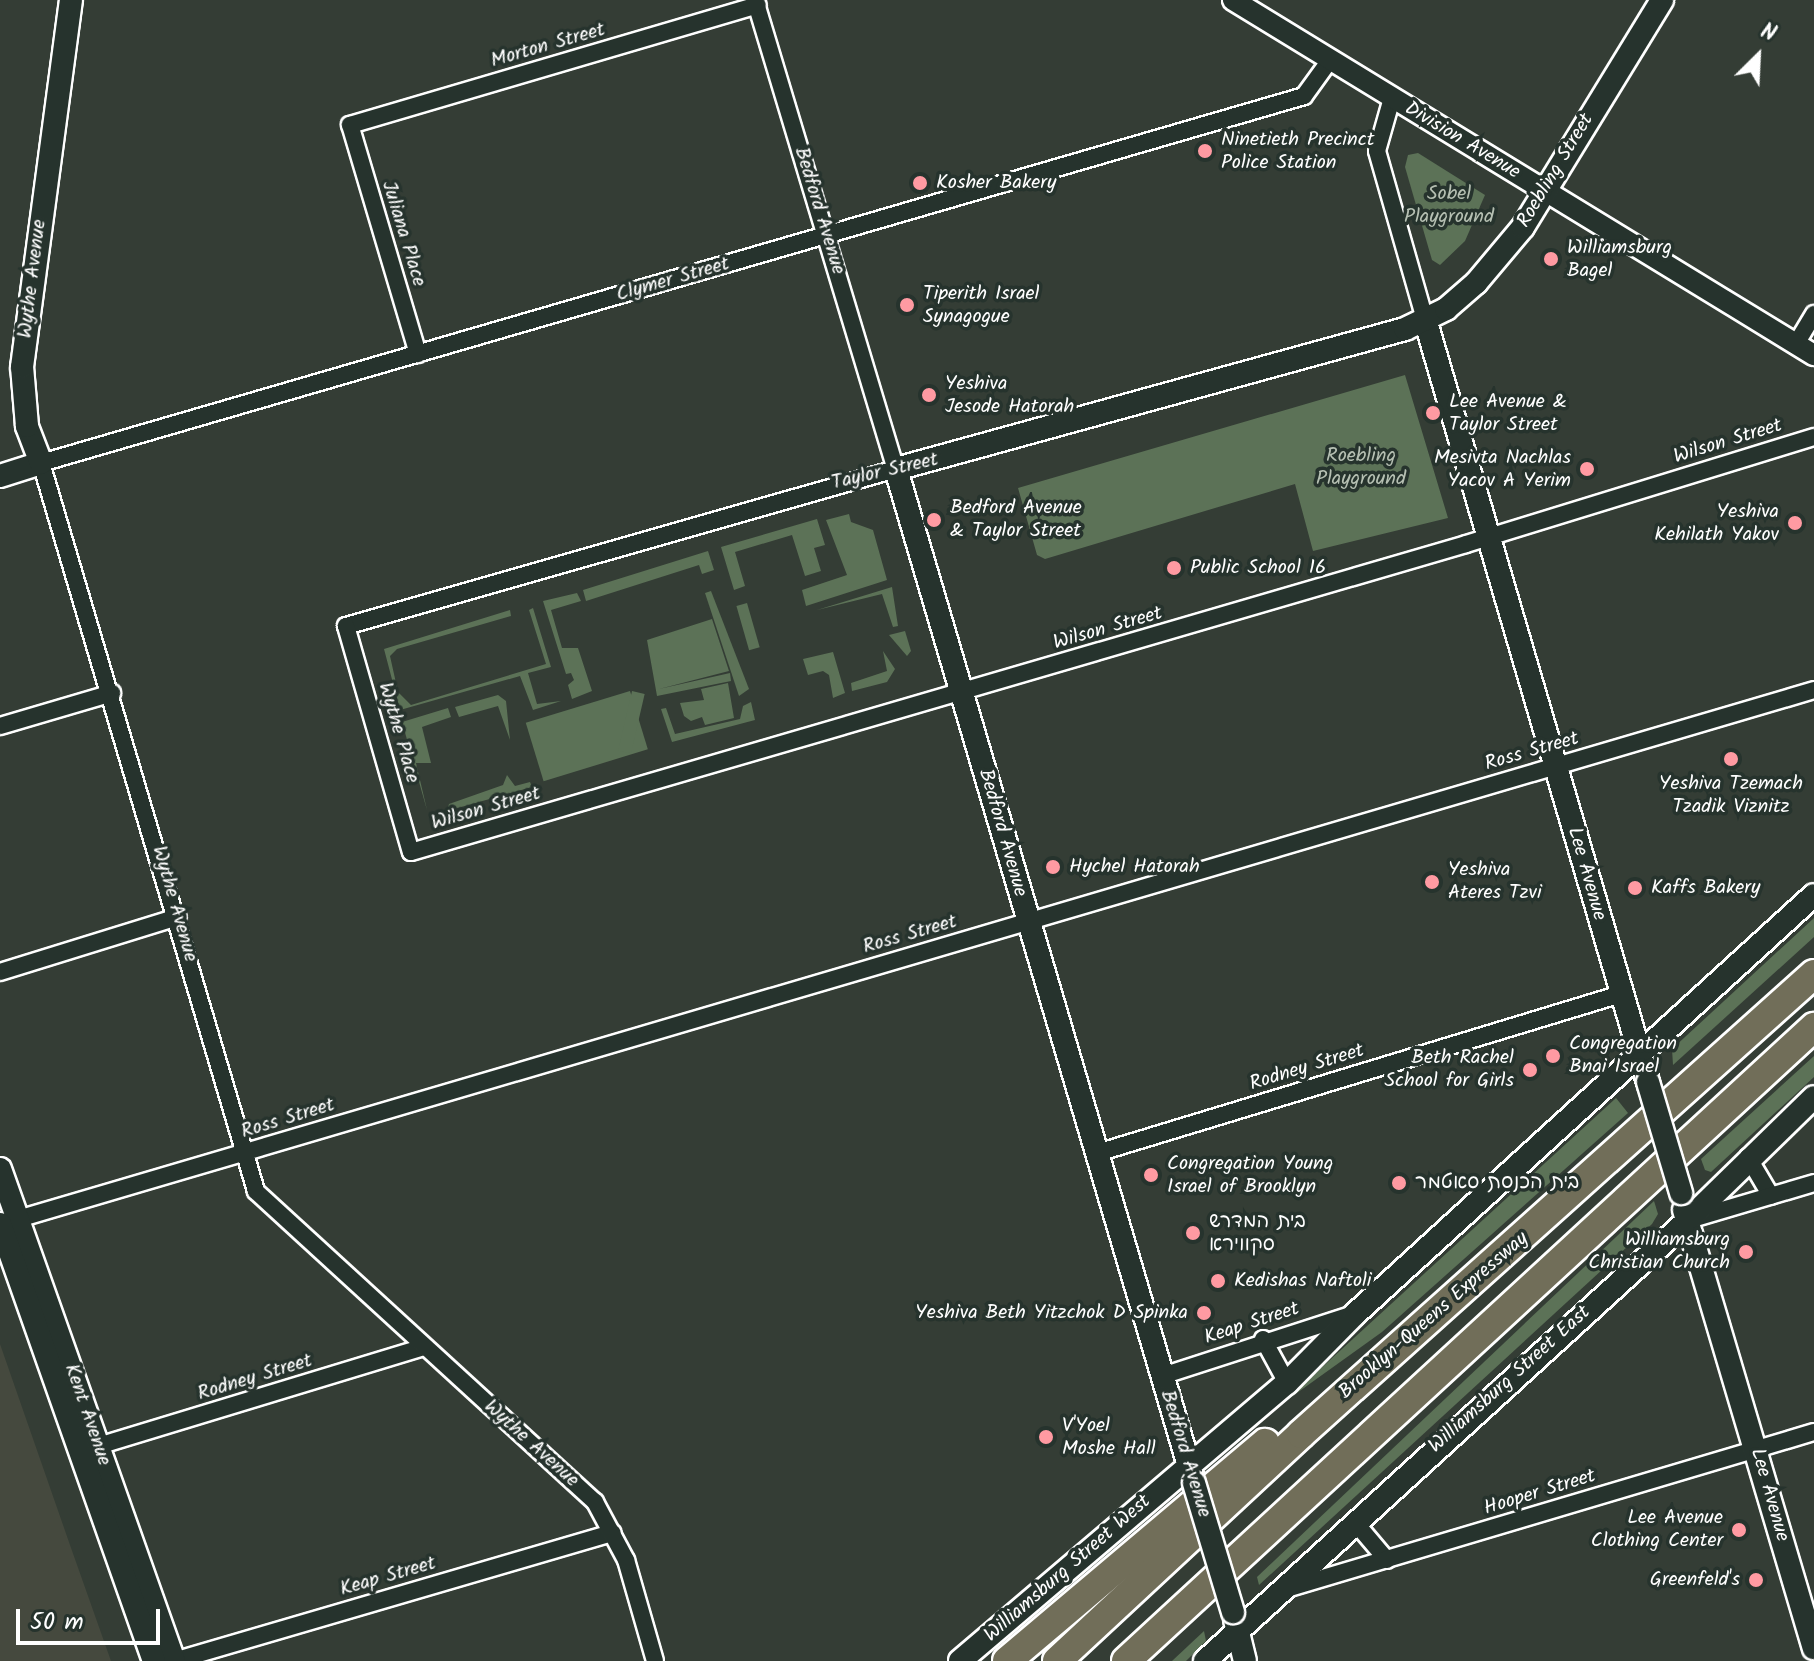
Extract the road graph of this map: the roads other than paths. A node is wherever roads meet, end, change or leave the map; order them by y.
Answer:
1 (71, 0) edge
2 (1233, 0) edge
3 (1662, 0) edge
4 (757, 2) edge
5 (1330, 60) junction
6 (1392, 98) junction
7 (350, 125) joint
8 (1543, 190) junction
9 (826, 235) junction
10 (1814, 314) edge
11 (1425, 319) junction
12 (1796, 344) junction
13 (418, 354) junction
14 (1814, 355) edge
15 (1814, 437) edge
16 (41, 463) junction
17 (896, 469) junction
18 (0, 476) edge
19 (1489, 538) junction
20 (346, 626) joint
21 (1814, 690) edge
22 (112, 693) junction
23 (961, 693) junction
24 (0, 726) edge
25 (1555, 766) junction
26 (411, 852) joint
27 (1814, 895) edge
28 (178, 917) junction
29 (1028, 921) junction
30 (0, 972) edge
31 (1814, 974) edge
32 (1621, 994) junction
33 (1814, 1027) edge
34 (1640, 1055) junction
35 (1814, 1097) edge
36 (245, 1152) junction
37 (1097, 1153) junction
38 (1748, 1157) junction
39 (0, 1169) edge
40 (1814, 1183) edge
41 (1771, 1196) junction
42 (1687, 1221) junction
43 (9, 1222) edge
44 (1355, 1314) junction
45 (1263, 1339) junction
46 (423, 1347) junction
47 (1162, 1376) junction
48 (1287, 1383) junction
49 (1814, 1432) edge
50 (1301, 1434) junction
51 (98, 1446) junction
52 (1756, 1449) junction
53 (1192, 1474) junction
54 (1354, 1521) junction
55 (613, 1533) junction
56 (1387, 1560) junction
57 (1277, 1591) junction
58 (1197, 1598) junction
59 (1235, 1620) junction
60 (1814, 1648) edge
61 (154, 1661) edge
62 (174, 1661) edge
63 (655, 1661) edge
64 (960, 1661) edge
65 (1007, 1661) edge
66 (1057, 1661) edge
67 (1126, 1661) edge
68 (1141, 1661) edge
69 (1205, 1661) edge
70 (1245, 1661) edge

1 - 16 main road, Wythe Avenue
2 - 5 street, Division Avenue
3 - 8 main road, Roebling Street
4 - 7 street, Morton Street
4 - 9 street, Bedford Avenue
5 - 6 street, Division Avenue
5 - 9 street, Clymer Street
6 - 8 street, Division Avenue
6 - 11 street, Lee Avenue
7 - 13 street, Juliana Place
8 - 11 main road, Roebling Street
8 - 12 street, Division Avenue
9 - 13 street, Clymer Street
9 - 17 street, Bedford Avenue
10 - 12 street
11 - 17 main road, Taylor Street
11 - 19 main road, Lee Avenue
12 - 14 street, Division Avenue
13 - 16 street, Clymer Street
15 - 19 street, Wilson Street
16 - 18 main road, Clymer Street
16 - 22 street, Wythe Avenue
17 - 20 street, Taylor Street
17 - 23 main road, Bedford Avenue
19 - 23 street, Wilson Street
19 - 25 main road, Lee Avenue
20 - 26 street, Wythe Place
21 - 25 street, Ross Street
22 - 24 street
22 - 28 street, Wythe Avenue
23 - 26 street, Wilson Street
23 - 29 main road, Bedford Avenue
25 - 29 street, Ross Street
25 - 32 main road, Lee Avenue
27 - 34 main road, Williamsburg Street West
28 - 30 street
28 - 36 street, Wythe Avenue
29 - 36 street, Ross Street
29 - 37 main road, Bedford Avenue
31 - 50 highway, Brooklyn-Queens Expressway
32 - 34 main road, Lee Avenue
32 - 37 street, Rodney Street
33 - 58 highway
34 - 42 main road, Lee Avenue, bridge
34 - 44 main road, Williamsburg Street West
35 - 38 main road, Williamsburg Street East
36 - 43 street, Ross Street
36 - 46 street, Wythe Avenue
37 - 47 main road, Bedford Avenue
38 - 41 street
38 - 42 main road, Williamsburg Street East
39 - 43 main road, Kent Avenue
40 - 41 street
41 - 42 street
42 - 52 main road, Lee Avenue
42 - 54 main road, Williamsburg Street East
43 - 51 main road, Kent Avenue
43 - 61 main road, Kent Avenue
44 - 45 street, Keap Street
44 - 48 main road, Williamsburg Street West
45 - 47 street, Keap Street
45 - 48 street
46 - 51 street, Rodney Street
46 - 55 street, Wythe Avenue
47 - 53 main road, Bedford Avenue
48 - 53 main road, Williamsburg Street West
49 - 52 street, Hooper Street
50 - 65 highway
50 - 66 highway, Brooklyn-Queens Expressway
51 - 62 main road, Kent Avenue
52 - 56 street, Hooper Street
52 - 60 main road, Lee Avenue
53 - 59 main road, Bedford Avenue, bridge
53 - 64 main road, Williamsburg Street West
54 - 56 street
54 - 57 main road, Williamsburg Street East
55 - 62 street, Keap Street
55 - 63 street, Wythe Avenue
56 - 57 street, Hooper Street
57 - 59 main road, Williamsburg Street East
58 - 67 highway
58 - 68 highway
59 - 69 main road, Williamsburg Street East
59 - 70 main road, Bedford Avenue

